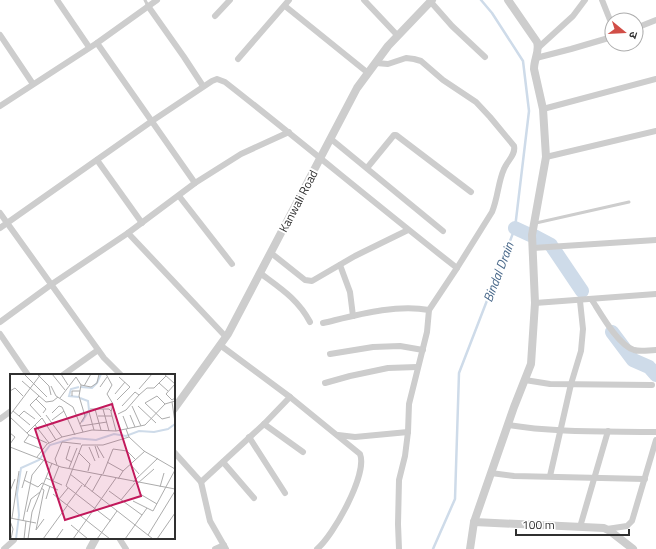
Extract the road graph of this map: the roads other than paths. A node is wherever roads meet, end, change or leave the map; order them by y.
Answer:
1 (57, 0) edge
2 (158, 0) edge
3 (230, 0) edge
4 (289, 0) edge
5 (364, 0) edge
6 (585, 0) edge
7 (602, 0) edge
8 (431, 1) edge
9 (510, 1) edge
10 (146, 3) edge
11 (285, 6) junction
12 (607, 12) edge
13 (215, 16) dead end
14 (656, 20) edge
15 (644, 25) edge
16 (0, 35) edge
17 (398, 36) junction
18 (604, 39) edge
19 (97, 43) junction
20 (89, 47) junction
21 (539, 47) junction
22 (485, 57) dead end
23 (238, 58) dead end
24 (536, 58) junction
25 (376, 63) junction
26 (368, 73) junction
27 (656, 79) edge
28 (33, 84) junction
29 (203, 86) junction
30 (0, 106) edge
31 (543, 109) junction
32 (152, 121) junction
33 (656, 131) edge
34 (289, 132) junction
35 (330, 139) junction
36 (546, 157) junction
37 (321, 158) junction
38 (98, 160) junction
39 (367, 168) junction
40 (195, 184) junction
41 (471, 192) dead end
42 (179, 196) junction
43 (629, 202) dead end
44 (0, 213) edge
45 (7, 223) junction
46 (142, 223) junction
47 (534, 224) junction
48 (0, 228) edge
49 (408, 230) junction
50 (444, 231) dead end
51 (128, 233) junction
52 (656, 240) edge
53 (533, 248) junction
54 (271, 253) junction
55 (232, 264) dead end
56 (340, 265) junction
57 (457, 268) junction
58 (260, 273) junction
59 (52, 284) junction
60 (656, 294) edge
61 (592, 300) junction
62 (580, 301) junction
63 (535, 304) junction
64 (429, 310) junction
65 (352, 316) junction
66 (0, 322) edge
67 (310, 322) dead end
68 (323, 323) dead end
69 (0, 334) edge
70 (226, 336) junction
71 (220, 345) junction
72 (98, 350) junction
73 (423, 350) junction
74 (656, 350) edge
75 (330, 354) dead end
76 (418, 367) junction
77 (27, 374) edge
78 (64, 374) edge
79 (120, 374) edge
80 (524, 380) junction
81 (325, 383) dead end
82 (571, 384) junction
83 (652, 385) dead end
84 (290, 397) junction
85 (175, 408) edge
86 (10, 412) edge
87 (0, 419) edge
88 (264, 424) junction
89 (508, 425) junction
90 (561, 430) junction
91 (608, 431) junction
92 (408, 432) junction
93 (656, 432) edge
94 (337, 435) junction
95 (249, 437) junction
96 (656, 440) edge
97 (304, 452) dead end
98 (175, 453) edge
99 (223, 462) junction
100 (491, 473) junction
101 (550, 476) junction
102 (594, 478) junction
103 (645, 478) junction
104 (201, 482) junction
105 (285, 493) dead end
106 (254, 498) dead end
107 (474, 522) junction
108 (580, 527) junction
109 (607, 529) junction
110 (95, 539) edge
111 (120, 539) edge
112 (14, 540) dead end
113 (225, 547) edge
114 (4, 549) edge
115 (90, 549) edge
116 (126, 549) edge
117 (215, 549) edge
118 (317, 549) edge
119 (399, 549) edge
120 (470, 549) edge
121 (633, 549) edge

1 - 20 street
2 - 10 street
3 - 13 street
4 - 11 street
5 - 17 street
6 - 21 street
7 - 12 street
8 - 17 street, Kanwali Road
8 - 22 street
9 - 21 street
10 - 19 street
10 - 29 street
11 - 23 street
11 - 26 street
14 - 15 street
16 - 28 street
17 - 25 street, Kanwali Road
18 - 24 street
19 - 20 street
19 - 32 street
20 - 28 street
21 - 24 street
24 - 31 street
25 - 26 street, Kanwali Road
25 - 57 street
26 - 35 street, Kanwali Road
27 - 31 street
28 - 30 street
29 - 32 street
29 - 34 street
31 - 36 street
32 - 38 street
32 - 40 street
33 - 36 street
34 - 37 street
34 - 40 street
35 - 37 street, Kanwali Road
35 - 39 street
36 - 47 street
37 - 49 street
37 - 54 street, Kanwali Road
38 - 45 street
38 - 46 street
39 - 41 street
39 - 50 street
40 - 42 street
42 - 46 street
42 - 55 street
43 - 47 lane
44 - 45 street
45 - 48 street
45 - 59 street
46 - 51 street
47 - 53 street
49 - 56 street
49 - 57 street
51 - 59 street
51 - 70 street
52 - 53 street
53 - 63 street
54 - 56 street
54 - 58 street, Kanwali Road
56 - 65 street
57 - 64 street
58 - 67 street
58 - 70 street, Kanwali Road
59 - 66 street
59 - 72 street
60 - 61 street
61 - 62 street
61 - 74 street
62 - 63 street
62 - 82 street
63 - 80 street
64 - 65 street
64 - 73 street
65 - 68 street
69 - 77 street
70 - 71 street, Kanwali Road
71 - 84 street
71 - 85 street, Kanwali Road
72 - 78 street
72 - 79 street
73 - 75 street
73 - 76 street
76 - 81 street
76 - 92 street
80 - 82 street
80 - 89 street
82 - 83 street
82 - 90 street
84 - 88 street
84 - 94 street
86 - 87 street
88 - 95 street
88 - 97 street
89 - 90 street
89 - 100 street
90 - 91 street
90 - 101 street
91 - 93 street
91 - 102 street
92 - 94 street
92 - 119 street
94 - 118 street
95 - 99 street
95 - 105 street
96 - 103 street
98 - 104 street
99 - 104 street
99 - 106 street
100 - 101 street
100 - 107 street
101 - 102 street
102 - 103 street
102 - 108 street
103 - 109 street
104 - 113 street
107 - 108 street
107 - 120 street
108 - 109 street
109 - 121 street
110 - 115 street
111 - 116 street
112 - 114 street
113 - 117 street

